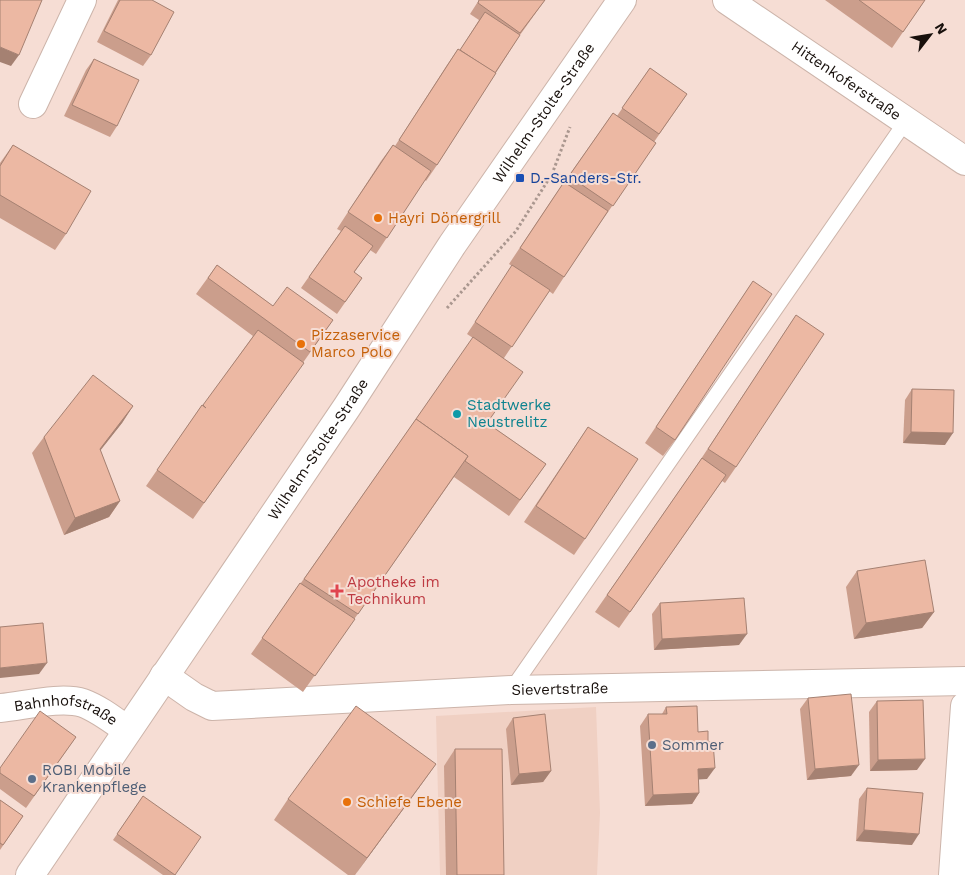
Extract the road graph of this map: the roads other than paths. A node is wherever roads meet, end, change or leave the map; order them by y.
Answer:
1 (82, 0) edge
2 (622, 0) edge
3 (727, 0) edge
4 (33, 104) dead end
5 (906, 121) junction
6 (965, 161) edge
7 (164, 676) junction
8 (965, 681) edge
9 (511, 690) junction
10 (965, 706) edge
11 (0, 708) edge
12 (126, 730) junction
13 (30, 875) edge
14 (953, 875) edge

1 - 4 street
2 - 7 street, Wilhelm-Stolte-Straße
3 - 5 street, Hittenkoferstraße
5 - 6 street, Hittenkoferstraße
5 - 9 lane
7 - 9 street, Sievertstraße
7 - 12 street, Wilhelm-Stolte-Straße
8 - 9 street, Sievertstraße
10 - 14 street
11 - 12 street, Bahnhofstraße
12 - 13 street, Wilhelm-Stolte-Straße

